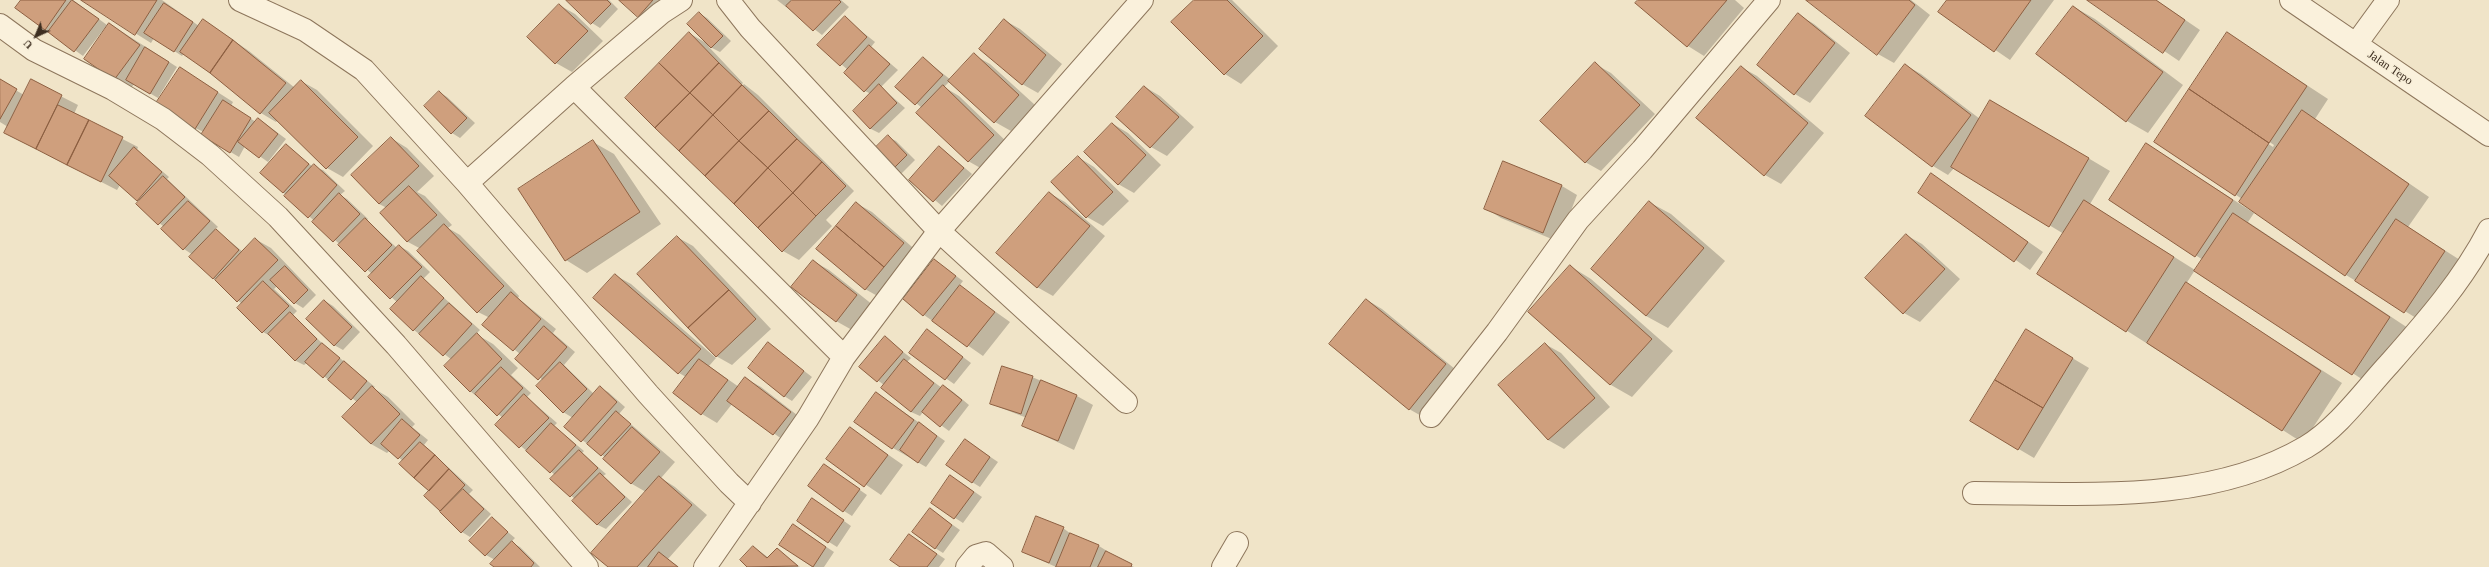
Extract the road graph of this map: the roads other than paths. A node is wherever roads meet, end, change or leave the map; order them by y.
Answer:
1 (240, 0) edge
2 (681, 0) edge
3 (728, 0) edge
4 (1142, 0) edge
5 (1769, 0) edge
6 (2292, 0) edge
7 (2388, 0) edge
8 (0, 25) edge
9 (2356, 44) junction
10 (574, 87) junction
11 (2489, 135) edge
12 (467, 183) junction
13 (2489, 230) edge
14 (939, 231) junction
15 (844, 358) junction
16 (1126, 402) dead end
17 (1431, 416) dead end
18 (1974, 493) dead end
19 (750, 503) junction
20 (1237, 543) dead end
21 (587, 567) edge
22 (705, 567) edge
23 (967, 567) edge
24 (1002, 567) edge
25 (1223, 567) edge

1 - 12 street
2 - 10 street
3 - 14 street
4 - 14 street
5 - 17 street
6 - 9 street, Jalan Tepo
7 - 9 street
8 - 21 street
9 - 11 street, Jalan Tepo
10 - 12 street
10 - 15 street
12 - 19 street
13 - 18 street
14 - 15 street
14 - 16 street
15 - 19 street
19 - 22 street
20 - 25 street
23 - 24 street

